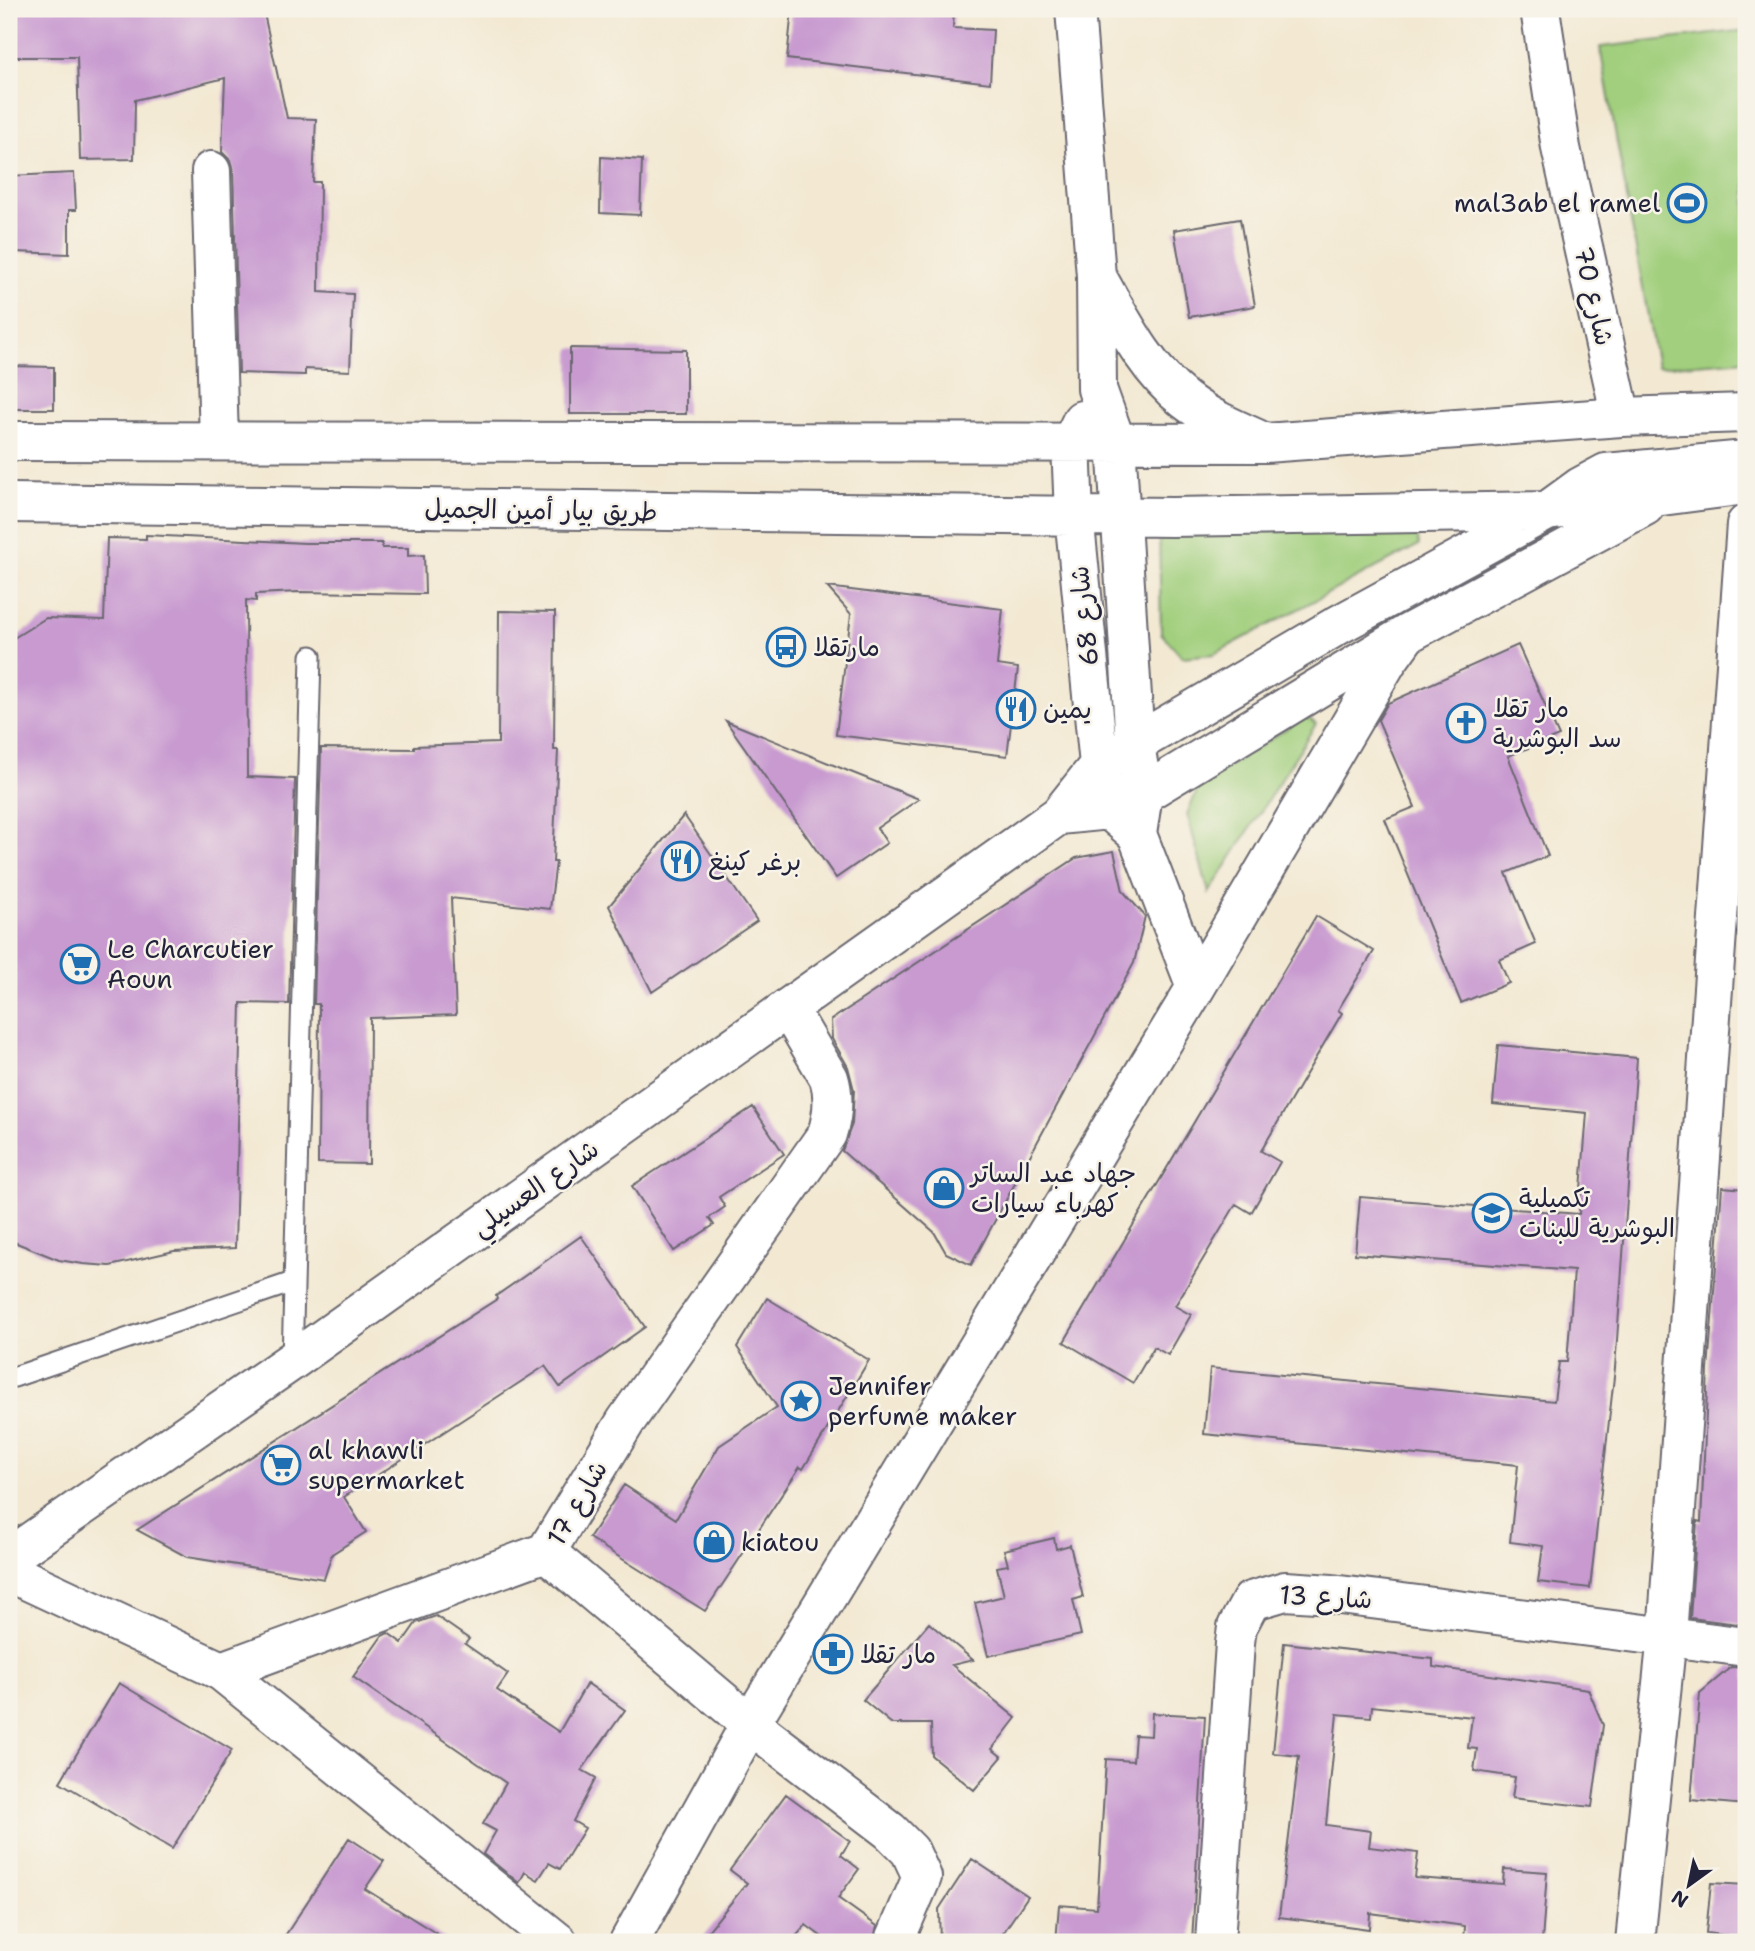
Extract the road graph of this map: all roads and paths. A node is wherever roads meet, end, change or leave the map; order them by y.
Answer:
1 (1075, 9) edge
2 (1541, 9) edge
3 (211, 171) dead end
4 (1096, 276) junction
5 (1097, 389) junction
6 (1746, 412) edge
7 (1621, 417) junction
8 (9, 441) edge
9 (219, 441) junction
10 (1116, 442) junction
11 (1071, 443) junction
12 (1265, 443) junction
13 (1746, 460) edge
14 (1746, 485) edge
15 (1666, 495) junction
16 (9, 503) edge
17 (1547, 511) junction
18 (1074, 515) junction
19 (1120, 515) junction
20 (1746, 524) edge
21 (1407, 634) junction
22 (311, 656) dead end
23 (1135, 744) junction
24 (1098, 765) junction
25 (1126, 802) junction
26 (1059, 815) junction
27 (1196, 987) junction
28 (788, 1008) junction
29 (293, 1282) junction
30 (292, 1361) junction
31 (14, 1377) dead end
32 (546, 1552) junction
33 (9, 1557) edge
34 (9, 1573) edge
35 (1667, 1636) junction
36 (1746, 1647) edge
37 (221, 1671) junction
38 (750, 1724) junction
39 (558, 1942) edge
40 (629, 1942) edge
41 (894, 1942) edge
42 (1215, 1942) edge
43 (1635, 1942) edge

1 - 4 street, شارع 68
2 - 7 street, شارع 70
3 - 9 street
4 - 5 street, شارع 68
4 - 12 street
5 - 10 street, شارع 68
5 - 11 street, شارع 68
6 - 7 street
7 - 12 street
8 - 9 street
9 - 11 street
10 - 11 street
10 - 12 street
10 - 19 street, شارع 68
11 - 18 street, شارع 68
13 - 17 street
14 - 15 street
15 - 17 street
15 - 21 street
16 - 18 street, طريق بيار أمين الجميل
17 - 19 street, طريق بيار أمين الجميل
17 - 23 street, شارع العسيلي
18 - 19 street, طريق بيار أمين الجميل
18 - 24 street, شارع 68
19 - 23 street, شارع 68
20 - 35 street
21 - 25 street
21 - 27 street
22 - 29 lane
23 - 24 street, شارع العسيلي
23 - 25 street, شارع 68
24 - 25 street, شارع 68
24 - 26 street, شارع العسيلي
25 - 26 street, شارع العسيلي
25 - 27 street
26 - 28 street, شارع العسيلي
27 - 38 street
28 - 30 street, شارع العسيلي
28 - 32 street, شارع 17
29 - 30 lane
29 - 31 lane
30 - 33 street, شارع العسيلي
32 - 37 street
32 - 38 street, شارع 17
34 - 37 street
35 - 36 street, شارع 13
35 - 42 street, شارع 13
35 - 43 street
37 - 39 street
38 - 40 street
38 - 41 street, شارع 17

